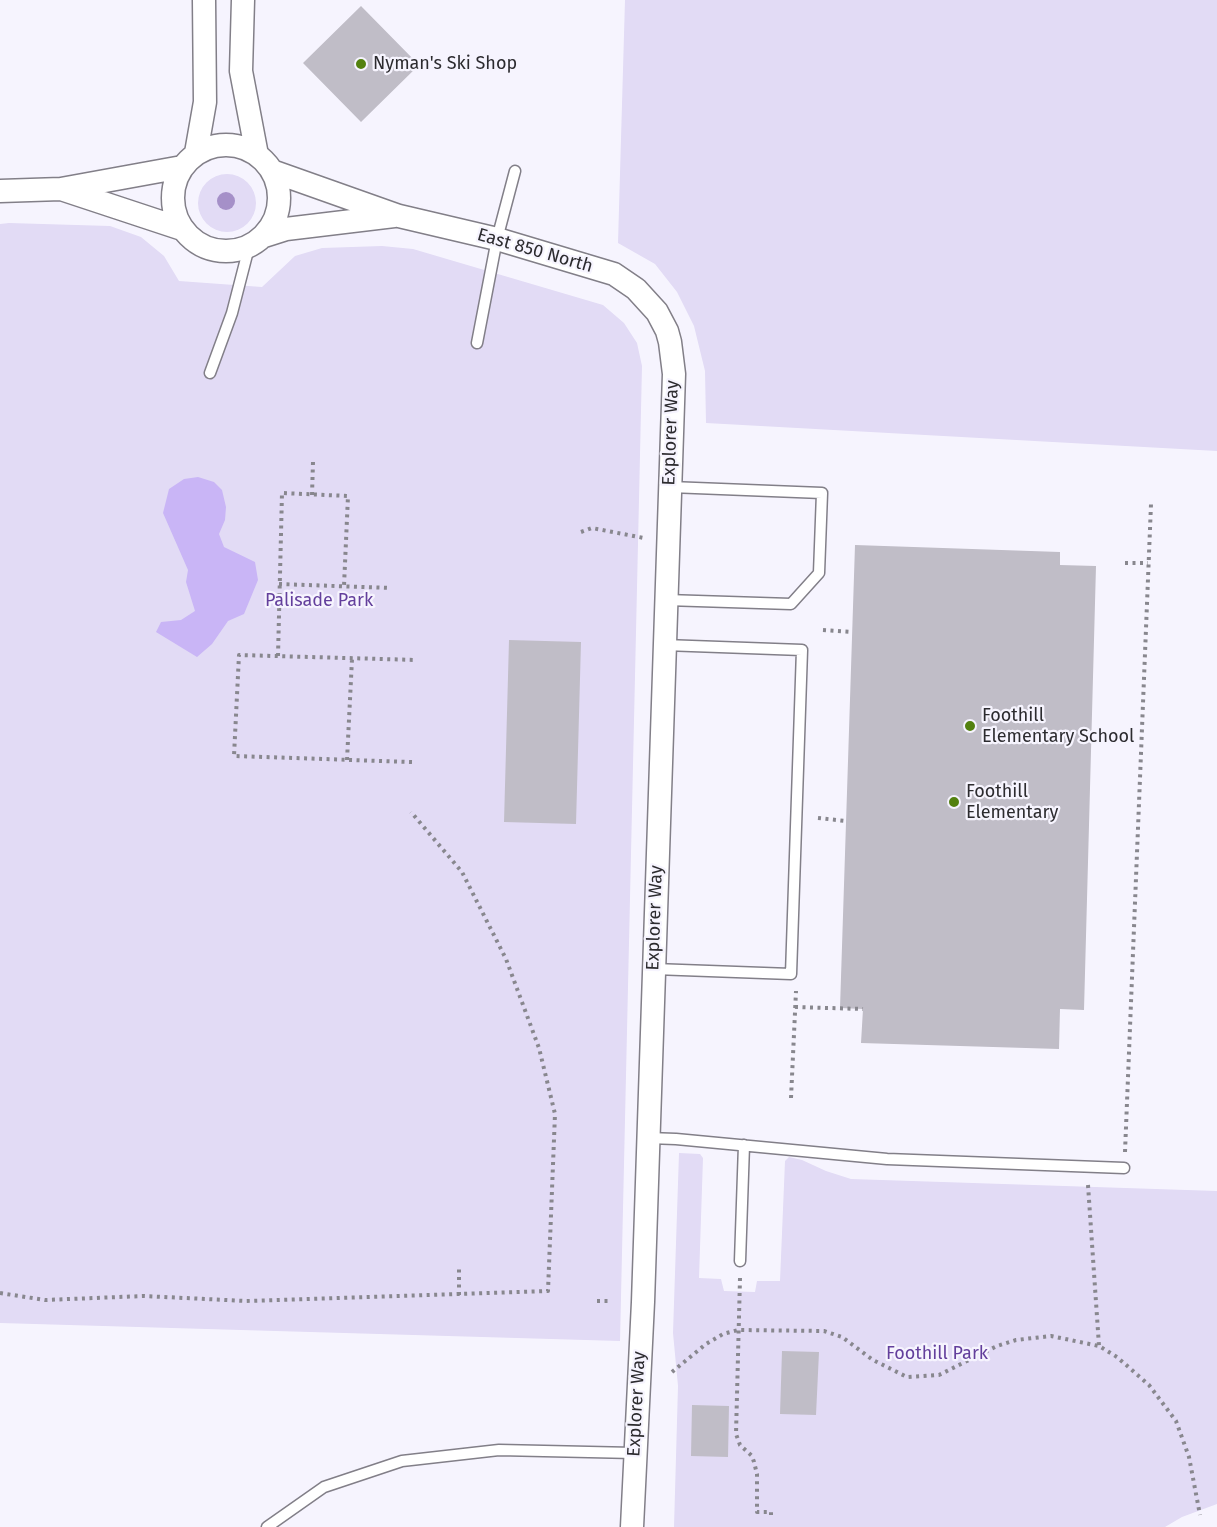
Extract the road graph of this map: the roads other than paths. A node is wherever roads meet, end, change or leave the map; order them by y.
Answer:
1 (204, 0) edge
2 (243, 0) edge
3 (189, 160) junction
4 (265, 163) junction
5 (515, 171) dead end
6 (61, 189) junction
7 (0, 191) edge
8 (399, 216) junction
9 (182, 229) junction
10 (497, 239) junction
11 (257, 242) junction
12 (657, 312) joint
13 (477, 343) dead end
14 (210, 373) dead end
15 (670, 487) junction
16 (666, 600) junction
17 (664, 645) junction
18 (654, 969) junction
19 (648, 1138) junction
20 (744, 1145) junction
21 (1124, 1168) road end
22 (740, 1262) dead end
23 (634, 1453) junction
24 (267, 1527) edge
25 (632, 1527) edge

1 - 3 street
2 - 4 street
3 - 4 street
3 - 6 street
3 - 9 street
4 - 8 street, East 850 North
4 - 11 street
5 - 10 lane
6 - 7 street
6 - 9 street
8 - 10 street, East 850 North
8 - 11 street, East 850 North
9 - 11 street
10 - 12 street, East 850 North
10 - 13 lane
11 - 14 lane
12 - 15 street, Explorer Way
15 - 16 street, Explorer Way
15 - 16 lane
16 - 17 street, Explorer Way
17 - 18 street, Explorer Way
17 - 18 lane
18 - 19 street, Explorer Way
19 - 20 lane
19 - 23 street, Explorer Way
20 - 21 lane
20 - 22 lane
23 - 24 lane
23 - 25 street, Explorer Way

